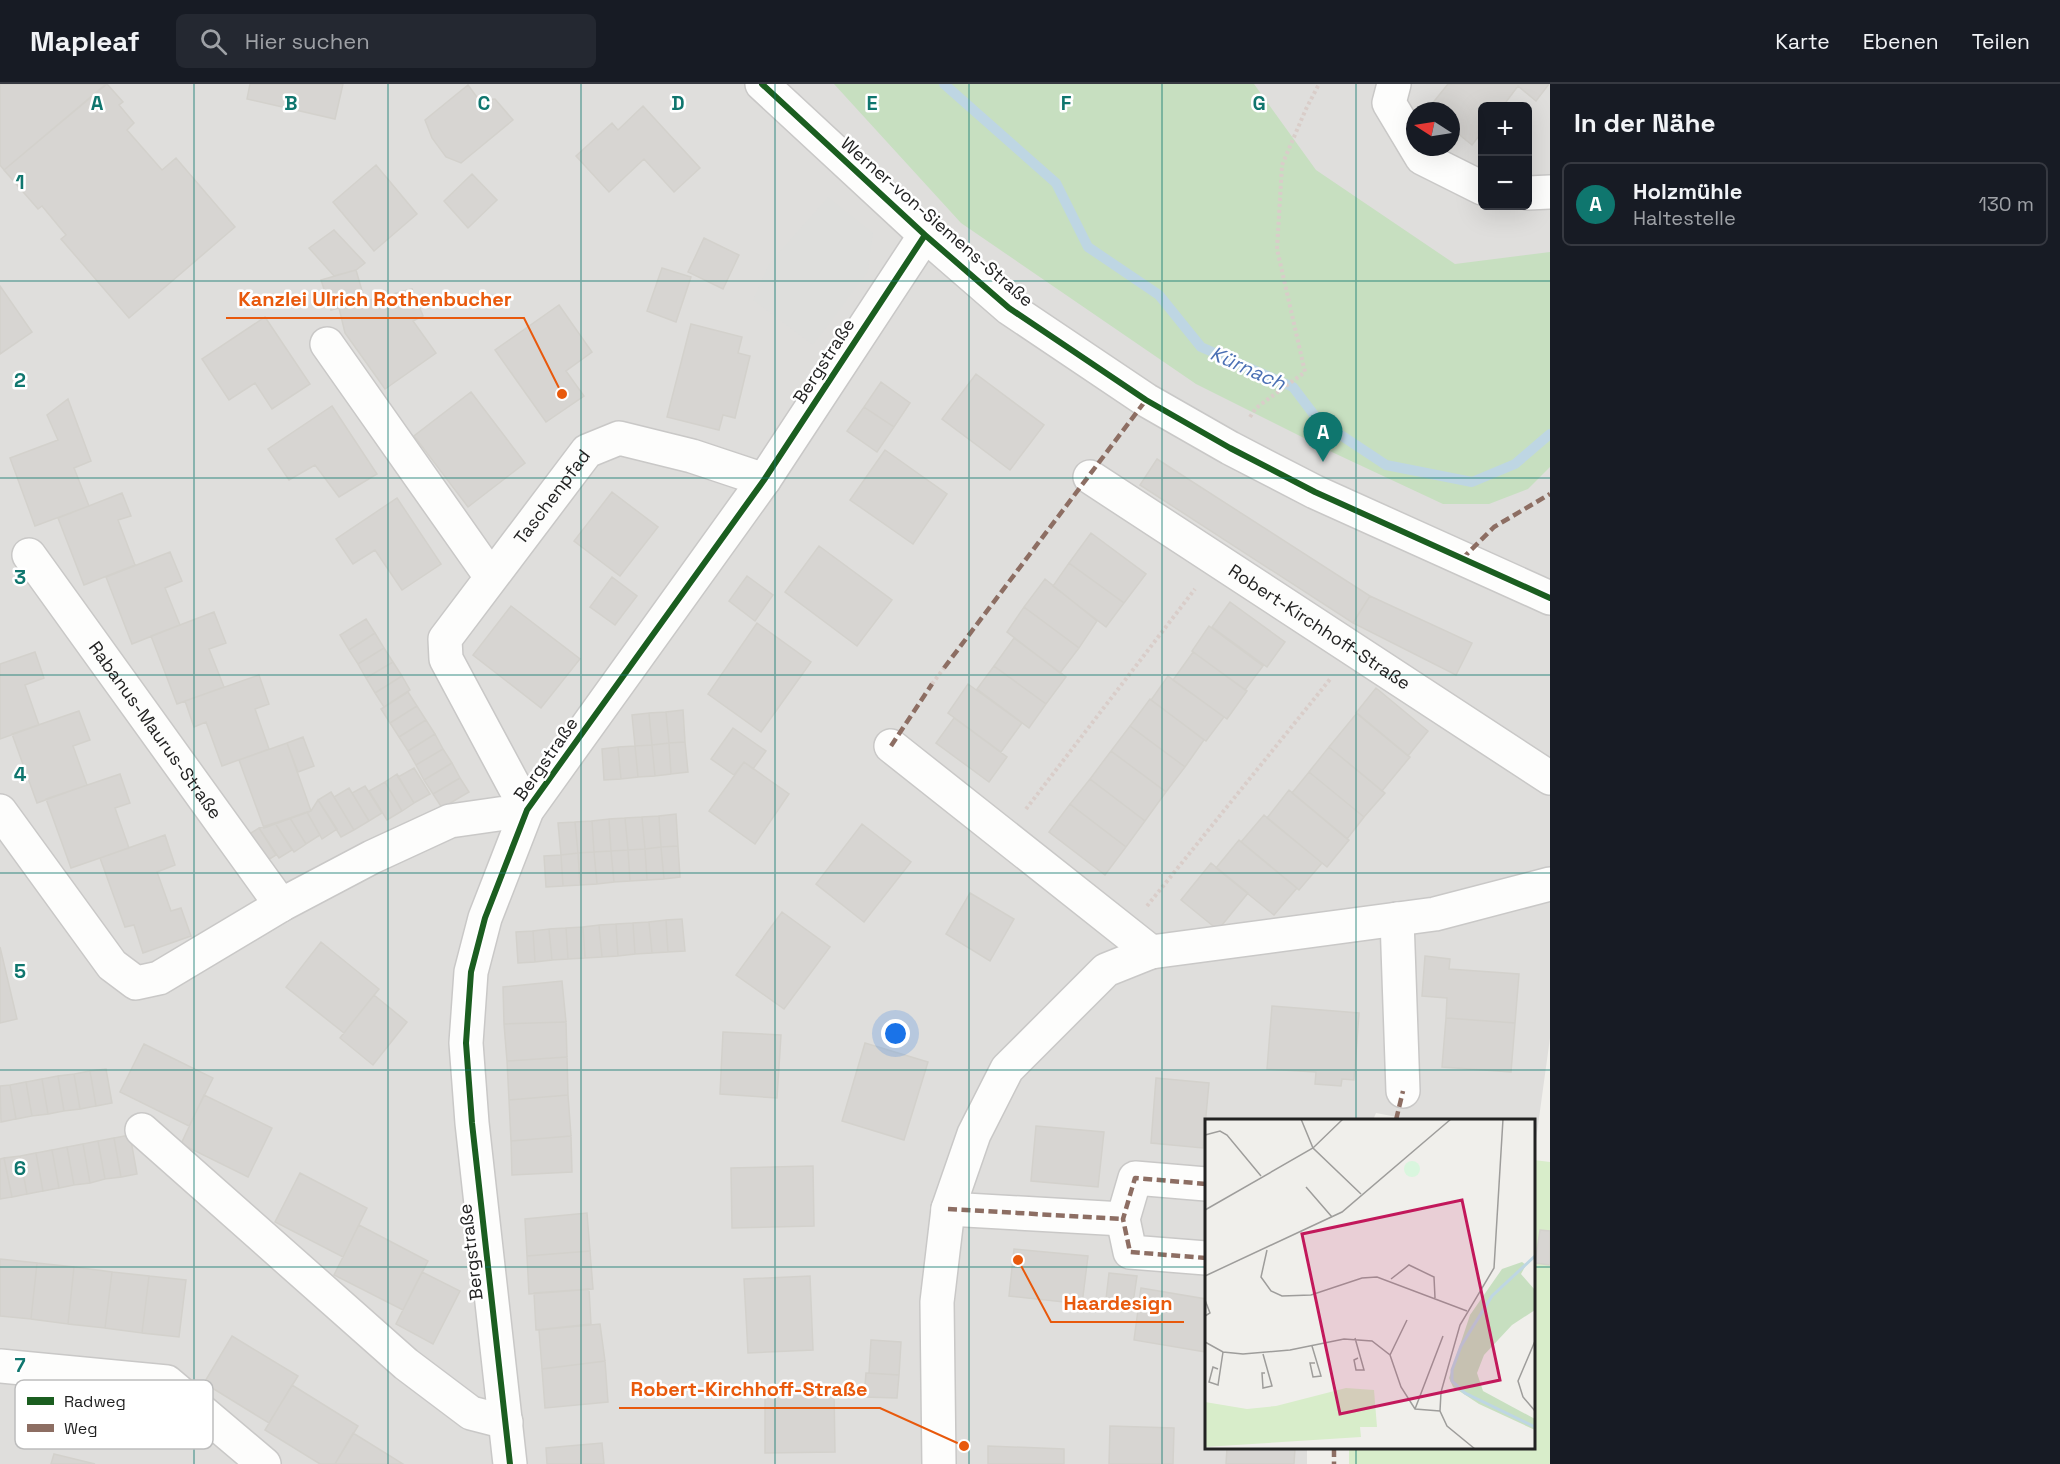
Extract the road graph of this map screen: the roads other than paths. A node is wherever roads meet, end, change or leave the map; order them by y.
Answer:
1 (762, 84) edge
2 (1394, 84) edge
3 (1478, 186) edge
4 (1550, 192) edge
5 (1532, 193) edge
6 (925, 236) junction
7 (327, 344) dead end
8 (1090, 477) dead end
9 (764, 480) junction
10 (29, 555) dead end
11 (492, 577) junction
12 (1550, 598) edge
13 (891, 746) dead end
14 (1550, 778) edge
15 (527, 810) junction
16 (0, 811) edge
17 (1550, 884) edge
18 (281, 905) junction
19 (1397, 919) junction
20 (1151, 952) junction
21 (1403, 1091) dead end
22 (142, 1130) dead end
23 (1205, 1184) edge
24 (948, 1209) junction
25 (1123, 1219) junction
26 (1205, 1258) edge
27 (0, 1366) edge
28 (146, 1380) edge
29 (213, 1421) edge
30 (506, 1422) junction
31 (264, 1464) edge
32 (510, 1464) edge
33 (939, 1464) edge

1 - 6 street, Werner-von-Siemens-Straße
2 - 3 street
4 - 5 street
6 - 9 street, Bergstraße
6 - 12 street, Werner-von-Siemens-Straße
7 - 11 street
8 - 14 street, Robert-Kirchhoff-Straße
9 - 11 street, Taschenpfad
9 - 15 street, Bergstraße
10 - 18 street, Rabanus-Maurus-Straße
11 - 15 street, Taschenpfad
13 - 20 street
15 - 18 street
15 - 30 street, Bergstraße
16 - 18 street
17 - 19 street
19 - 20 street
19 - 21 street
20 - 24 street
22 - 30 street
23 - 25 street
24 - 25 street
24 - 33 street
25 - 26 street
27 - 28 street
29 - 31 street
30 - 32 street, Bergstraße

